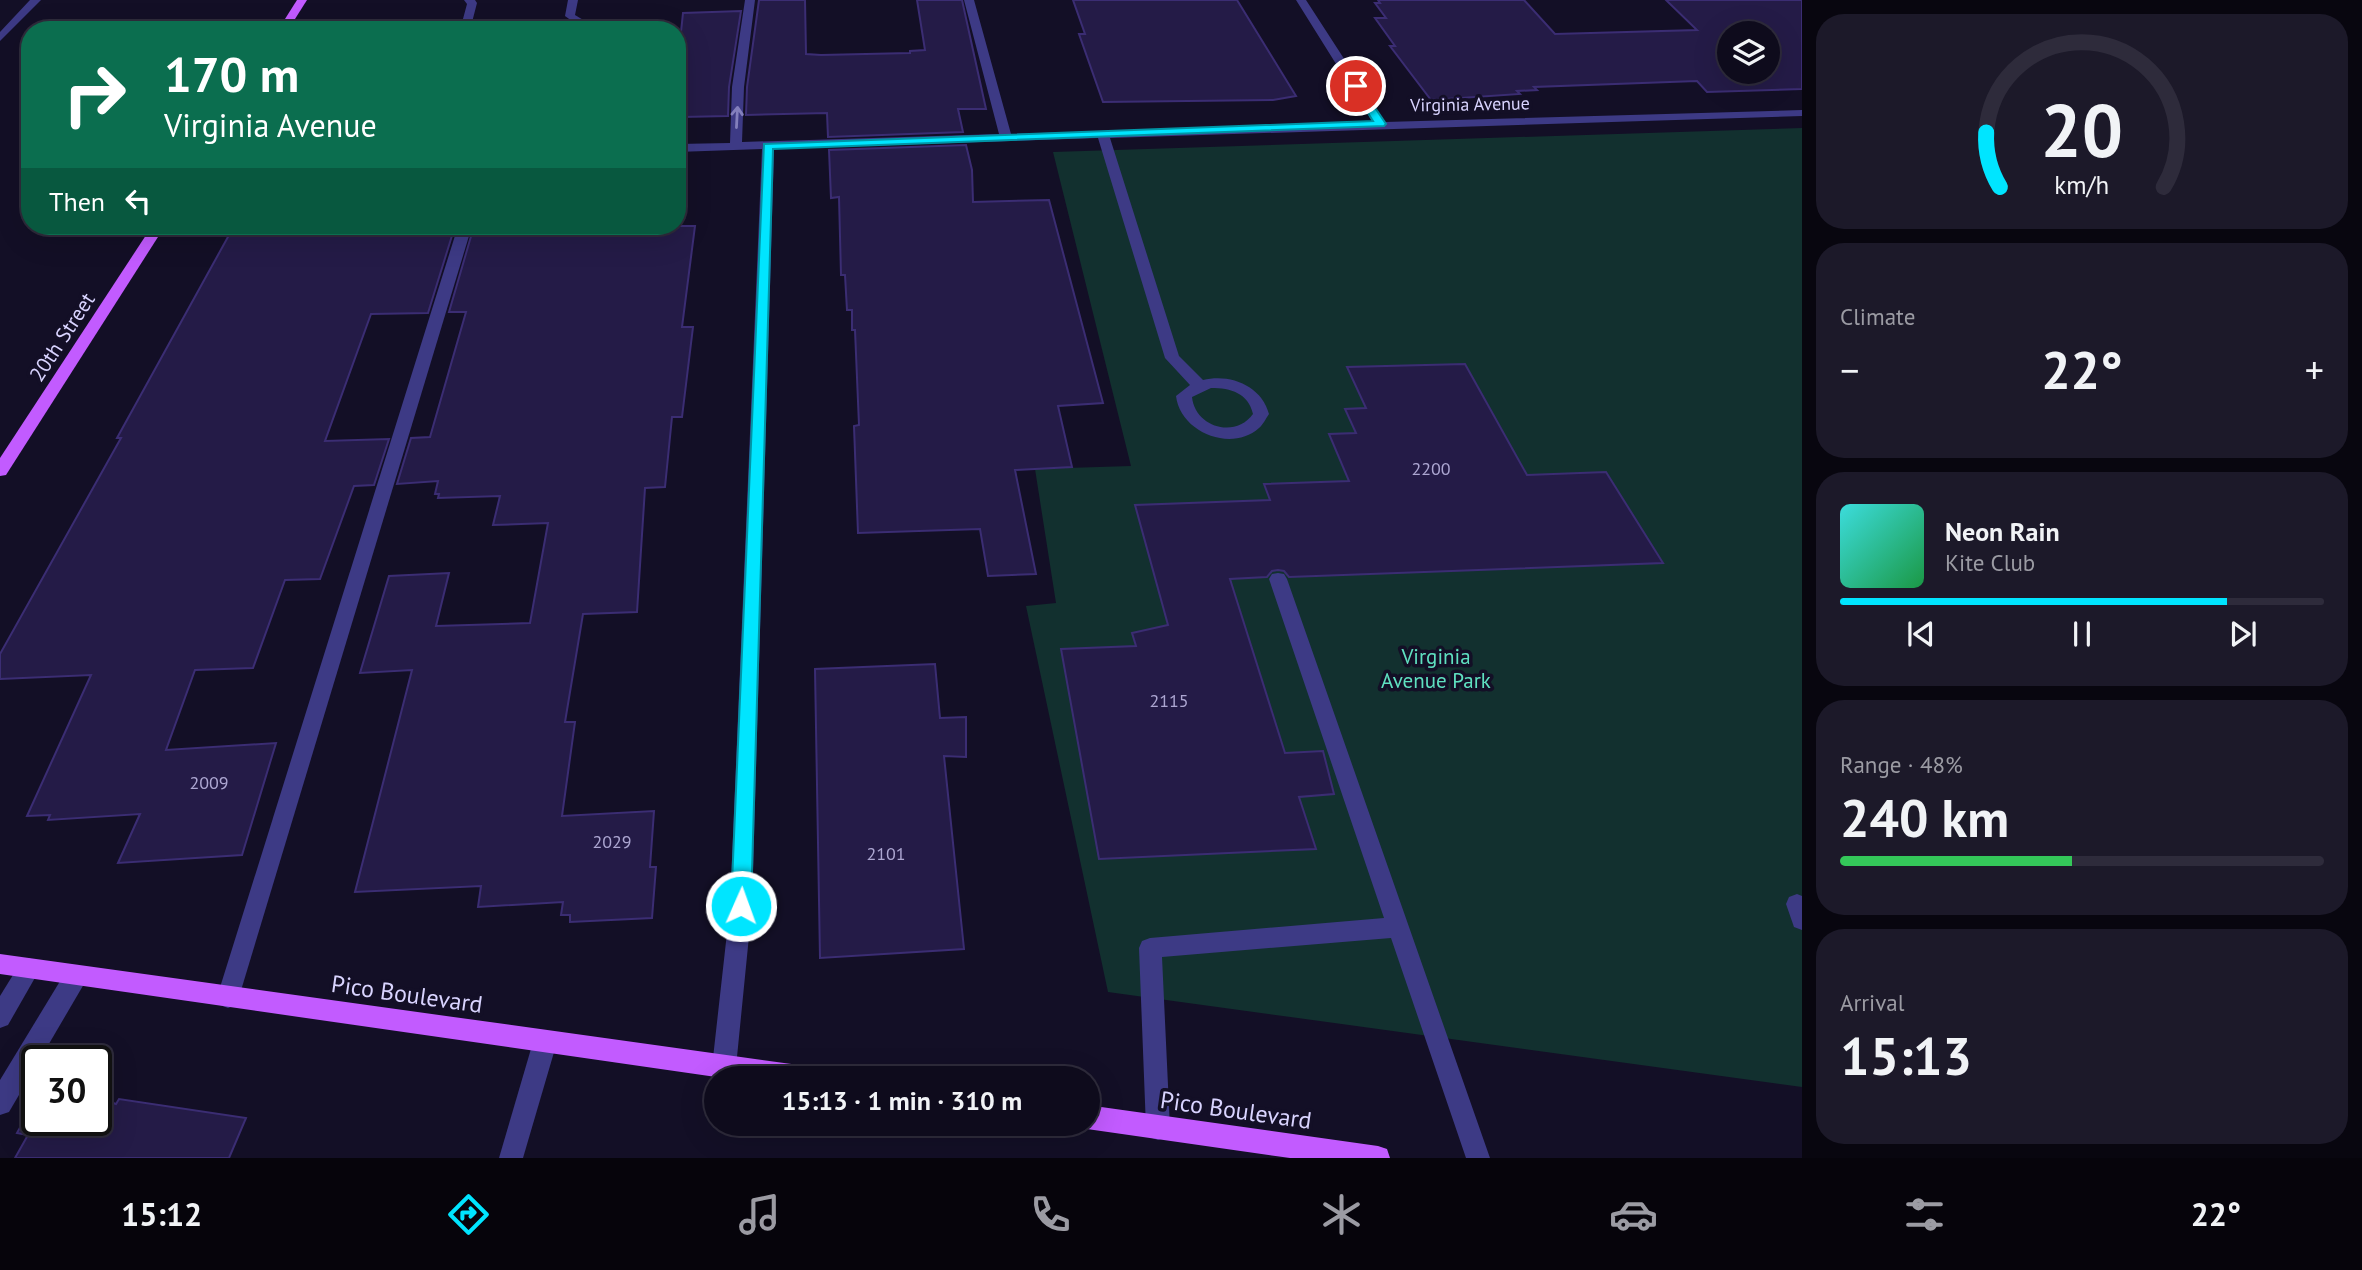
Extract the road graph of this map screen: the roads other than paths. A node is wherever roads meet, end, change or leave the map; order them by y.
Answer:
1 (36, 0) edge
2 (302, 0) edge
3 (469, 0) edge
4 (573, 0) edge
5 (750, 0) edge
6 (969, 0) edge
7 (1301, 0) edge
8 (289, 21) edge
9 (467, 21) edge
10 (578, 21) edge
11 (0, 38) edge
12 (1802, 113) edge
13 (1380, 124) junction
14 (1103, 135) junction
15 (1006, 138) junction
16 (768, 146) junction
17 (736, 147) junction
18 (686, 148) edge
19 (152, 235) edge
20 (463, 235) edge
21 (1199, 385) junction
22 (0, 471) edge
23 (1278, 579) dead end
24 (1399, 927) junction
25 (0, 964) edge
26 (29, 969) junction
27 (76, 976) junction
28 (228, 997) junction
29 (0, 1017) edge
30 (545, 1042) junction
31 (717, 1066) edge
32 (724, 1066) edge
33 (0, 1103) edge
34 (1100, 1120) edge
35 (1158, 1128) junction
36 (511, 1158) edge
37 (1378, 1158) edge
38 (1478, 1158) edge

1 - 11 street
2 - 8 main road
3 - 9 street
4 - 10 street
17 -> 5 street
6 - 15 street
7 - 13 street
12 - 13 street, Virginia Avenue
13 - 14 street, Virginia Avenue
14 - 15 street, Virginia Avenue
14 - 21 street
15 - 16 street, Virginia Avenue
16 - 17 street, Virginia Avenue
16 - 32 street
17 - 18 street, Virginia Avenue
19 - 22 main road, 20th Street
20 - 28 street
21 - 21 street
23 - 24 street
24 - 35 street
24 - 38 street
25 - 26 main road, Pico Boulevard
26 - 27 main road, Pico Boulevard
26 - 29 street
27 - 28 main road, Pico Boulevard
27 - 33 street
28 - 30 main road, Pico Boulevard
30 - 31 main road, Pico Boulevard
30 - 36 street
34 - 35 main road, Pico Boulevard
35 - 37 main road, Pico Boulevard

